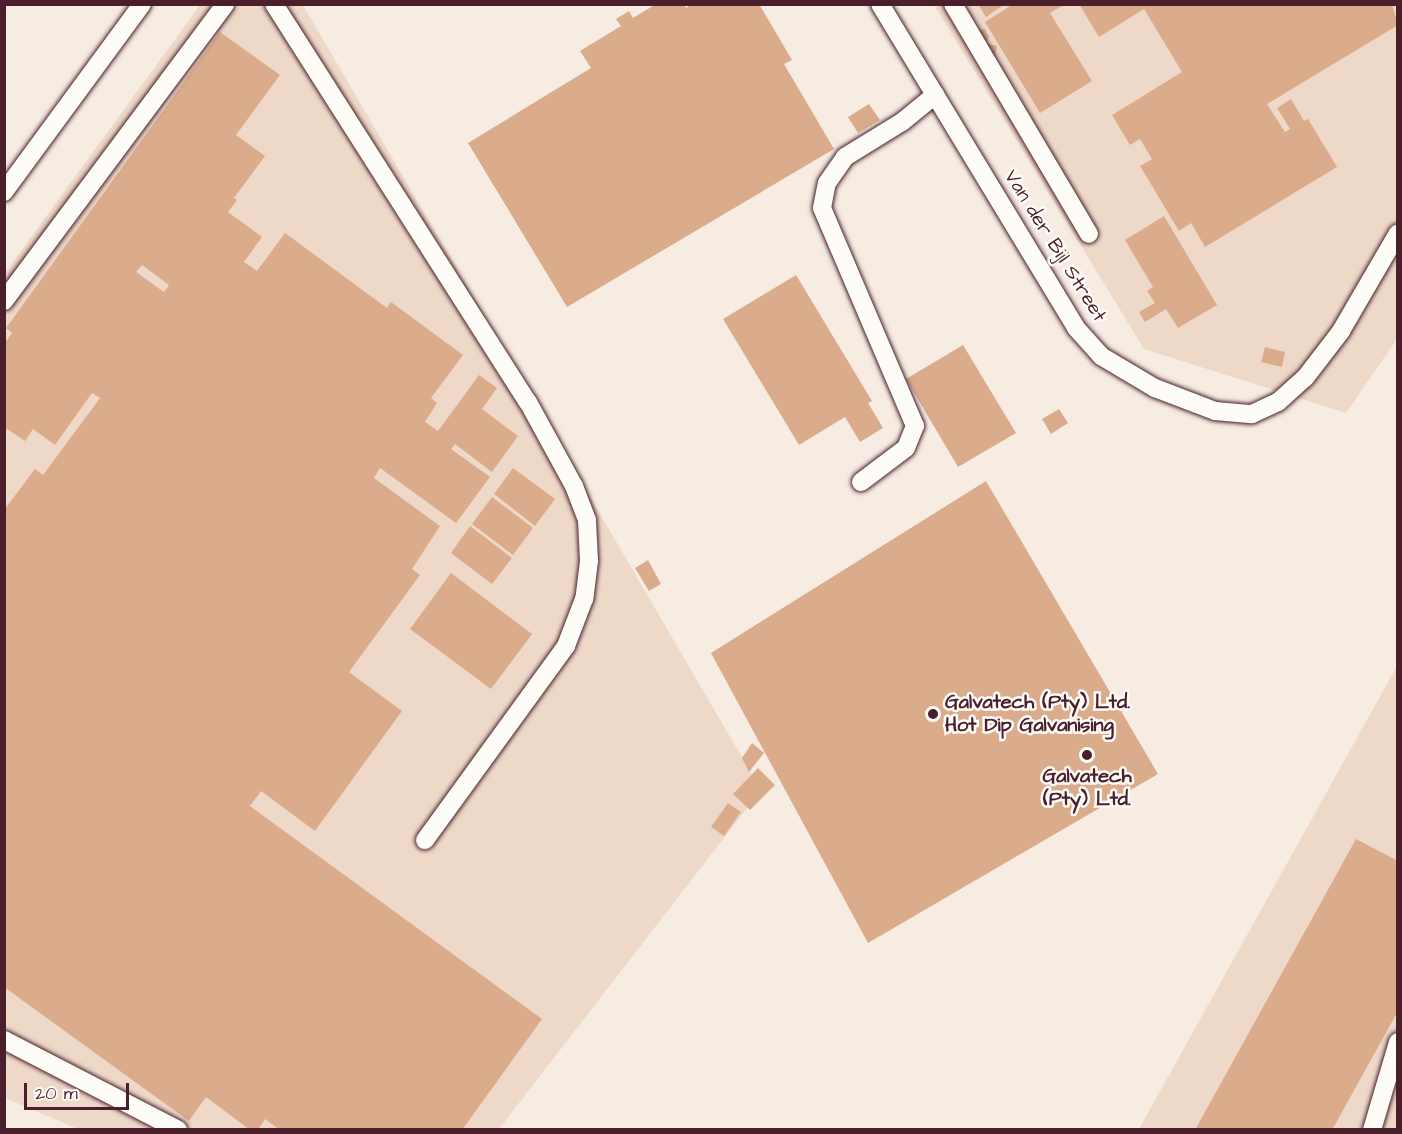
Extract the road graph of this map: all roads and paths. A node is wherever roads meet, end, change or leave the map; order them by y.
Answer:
1 (142, 4) edge
2 (225, 4) edge
3 (274, 4) edge
4 (880, 4) edge
5 (953, 4) edge
6 (935, 95) junction
7 (4, 192) edge
8 (1398, 233) edge
9 (1089, 234) dead end
10 (4, 301) edge
11 (861, 482) dead end
12 (425, 840) dead end
13 (4, 1040) edge
14 (1398, 1042) edge
15 (178, 1130) edge
16 (1372, 1130) edge

1 - 7 lane
2 - 10 lane
3 - 12 lane
4 - 6 lane, Van der Bijl Street
5 - 9 lane
6 - 8 lane, Van der Bijl Street
6 - 11 lane
13 - 15 lane
14 - 16 lane

